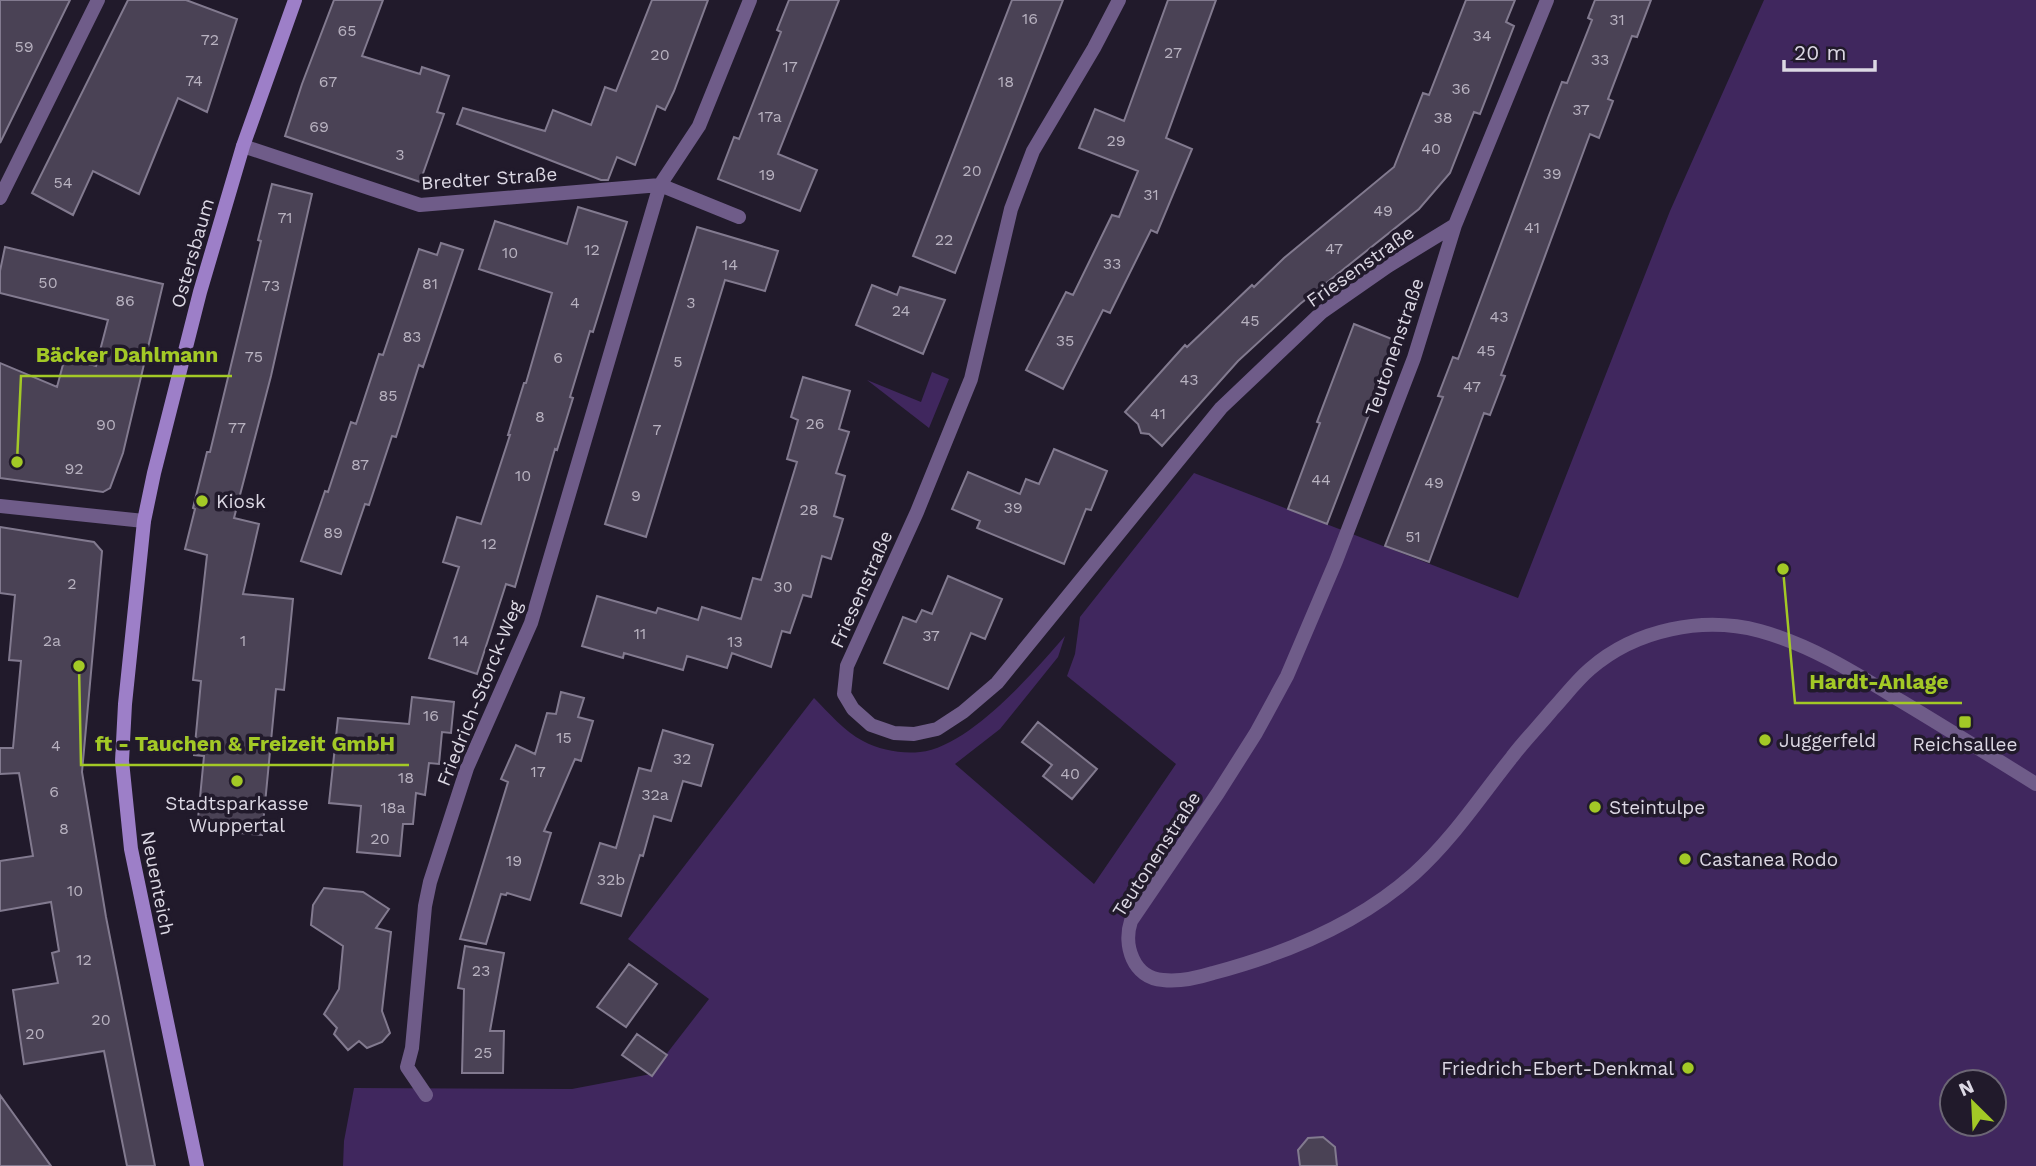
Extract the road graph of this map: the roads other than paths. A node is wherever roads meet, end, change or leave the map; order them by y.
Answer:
1 (98, 0) edge
2 (295, 0) edge
3 (750, 0) edge
4 (1119, 0) edge
5 (1548, 0) edge
6 (243, 146) junction
7 (660, 185) junction
8 (0, 198) edge
9 (739, 217) dead end
10 (1455, 225) junction
11 (0, 506) edge
12 (144, 521) junction
13 (2036, 784) edge
14 (426, 1095) dead end
15 (197, 1166) edge

1 - 8 street
2 - 6 street, Ostersbaum
3 - 7 street, Friedrich-Storck-Weg
4 - 10 street, Friesenstraße
5 - 10 street, Teutonenstraße
6 - 7 street, Bredter Straße
6 - 12 street, Ostersbaum
7 - 9 street, Bredter Straße
7 - 14 street, Friedrich-Storck-Weg
10 - 13 street, Teutonenstraße
11 - 12 street
12 - 15 street, Neuenteich

